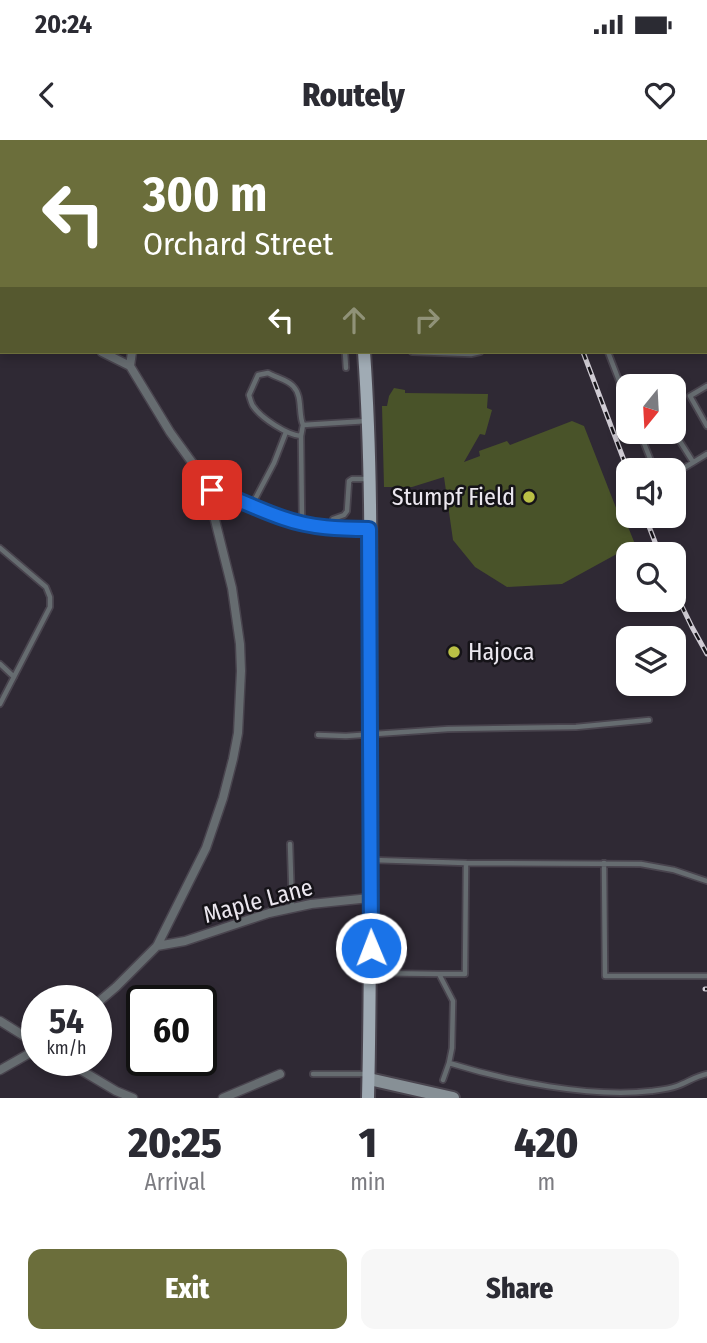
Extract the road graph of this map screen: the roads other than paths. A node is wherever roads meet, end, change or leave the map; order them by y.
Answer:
1 (106, 354) edge
2 (132, 354) edge
3 (345, 354) edge
4 (364, 354) edge
5 (609, 354) edge
6 (130, 366) junction
7 (346, 368) dead end
8 (616, 374) edge
9 (707, 386) edge
10 (368, 421) junction
11 (303, 425) junction
12 (707, 426) edge
13 (286, 432) junction
14 (301, 436) junction
15 (682, 444) edge
16 (707, 454) edge
17 (693, 462) junction
18 (686, 466) edge
19 (369, 479) junction
20 (212, 490) junction
21 (252, 505) junction
22 (302, 524) junction
23 (330, 528) junction
24 (369, 529) junction
25 (0, 548) edge
26 (0, 664) edge
27 (14, 677) junction
28 (0, 704) edge
29 (649, 720) dead end
30 (370, 733) junction
31 (317, 735) dead end
32 (290, 844) dead end
33 (370, 860) junction
34 (466, 863) junction
35 (604, 863) junction
36 (707, 881) edge
37 (370, 898) junction
38 (292, 908) junction
39 (157, 946) junction
40 (371, 972) junction
41 (439, 974) junction
42 (707, 976) edge
43 (112, 990) edge
44 (0, 1021) edge
45 (21, 1035) edge
46 (21, 1056) edge
47 (449, 1063) junction
48 (0, 1070) edge
49 (280, 1074) dead end
50 (313, 1074) dead end
51 (707, 1074) edge
52 (91, 1076) edge
53 (369, 1077) junction
54 (443, 1080) dead end
55 (133, 1098) edge
56 (223, 1098) edge
57 (369, 1098) edge
58 (453, 1098) edge

1 - 6 street
2 - 6 street
3 - 7 lane
4 - 10 main road
5 - 8 lane
6 - 20 street
9 - 12 lane
10 - 11 lane
10 - 19 main road
11 - 13 lane
11 - 14 lane
13 - 14 lane
13 - 21 lane
14 - 22 lane
15 - 17 lane
16 - 17 lane
17 - 18 lane
19 - 23 lane
19 - 24 main road
20 - 21 street
20 - 39 street
21 - 22 street
22 - 23 street
23 - 24 street
24 - 30 main road
25 - 27 lane
26 - 27 lane
27 - 28 lane
29 - 30 lane
30 - 31 lane
30 - 33 main road
32 - 38 lane
33 - 34 lane
33 - 37 main road
34 - 35 lane
34 - 41 lane
35 - 36 lane
35 - 42 lane
37 - 38 street, Maple Lane
37 - 40 main road
38 - 39 street, Maple Lane
39 - 43 street
40 - 41 lane
40 - 53 main road
41 - 47 lane
44 - 45 street
46 - 48 street
47 - 51 lane
47 - 54 lane
49 - 56 street
50 - 53 lane
52 - 55 street
53 - 57 main road
53 - 58 main road

